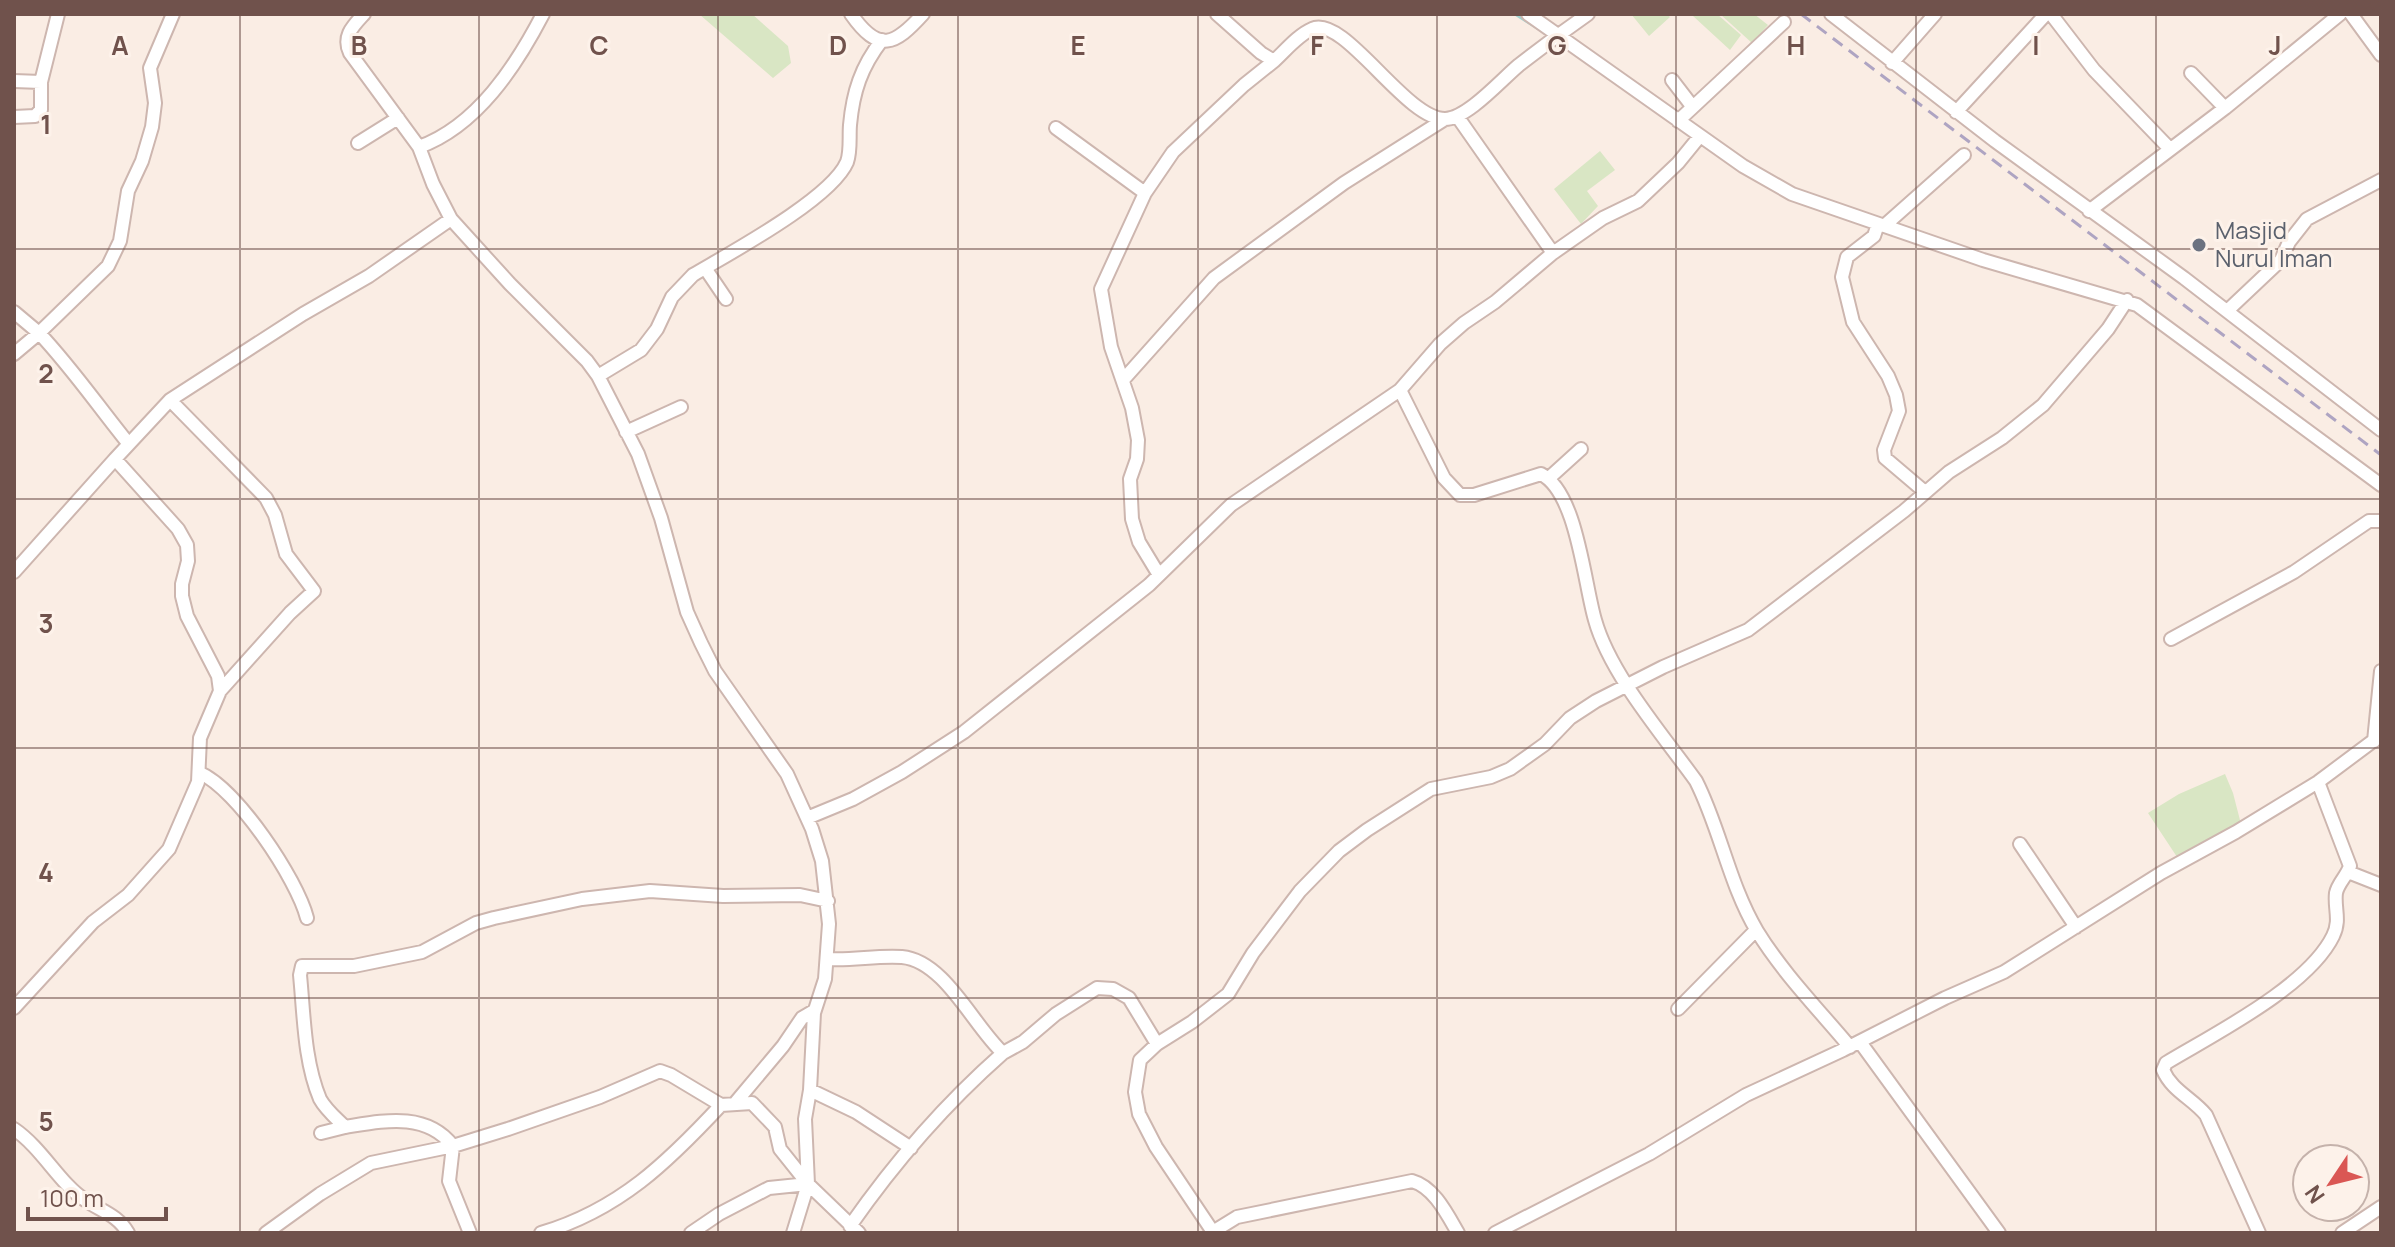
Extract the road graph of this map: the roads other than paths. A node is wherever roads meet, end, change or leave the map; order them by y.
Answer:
1 (58, 14) edge
2 (173, 14) edge
3 (364, 14) edge
4 (543, 14) edge
5 (851, 14) edge
6 (923, 14) edge
7 (1217, 14) edge
8 (1528, 14) edge
9 (1588, 14) edge
10 (1935, 14) edge
11 (2049, 14) edge
12 (2340, 14) edge
13 (2351, 14) edge
14 (1837, 16) edge
15 (1784, 22) dead end
16 (1557, 36) junction
17 (882, 40) junction
18 (2381, 55) edge
19 (1274, 61) junction
20 (1892, 63) junction
21 (2191, 73) dead end
22 (1672, 80) dead end
23 (14, 81) edge
24 (41, 82) junction
25 (1692, 106) junction
26 (2225, 108) junction
27 (1956, 112) junction
28 (14, 117) edge
29 (1451, 117) junction
30 (398, 118) junction
31 (1678, 121) junction
32 (1056, 128) dead end
33 (1698, 139) junction
34 (358, 143) dead end
35 (419, 147) junction
36 (2170, 149) junction
37 (1964, 155) dead end
38 (2381, 180) edge
39 (1145, 193) junction
40 (2089, 211) junction
41 (451, 219) junction
42 (1879, 227) junction
43 (1553, 253) junction
44 (705, 268) junction
45 (726, 299) dead end
46 (2126, 301) junction
47 (2227, 311) junction
48 (14, 312) edge
49 (39, 333) junction
50 (14, 354) edge
51 (598, 376) junction
52 (1123, 380) junction
53 (1400, 390) junction
54 (170, 400) junction
55 (681, 407) dead end
56 (2381, 430) edge
57 (626, 432) junction
58 (128, 443) junction
59 (1581, 449) dead end
60 (115, 459) junction
61 (1549, 478) junction
62 (2381, 485) edge
63 (1925, 492) junction
64 (2381, 521) edge
65 (14, 572) edge
66 (1159, 575) junction
67 (2171, 639) dead end
68 (2381, 671) edge
69 (1629, 686) junction
70 (220, 691) junction
71 (2378, 737) edge
72 (200, 773) junction
73 (2318, 782) junction
74 (807, 818) junction
75 (2020, 844) dead end
76 (2348, 872) junction
77 (2381, 885) edge
78 (828, 901) junction
79 (307, 918) dead end
80 (2076, 927) junction
81 (1756, 930) junction
82 (827, 959) junction
83 (14, 1008) edge
84 (1678, 1009) dead end
85 (814, 1011) junction
86 (1157, 1044) junction
87 (1855, 1044) junction
88 (1003, 1053) junction
89 (810, 1090) junction
90 (736, 1102) junction
91 (721, 1105) junction
92 (345, 1127) junction
93 (14, 1129) edge
94 (321, 1133) dead end
95 (453, 1146) junction
96 (911, 1148) junction
97 (808, 1184) junction
98 (2381, 1207) edge
99 (854, 1229) edge
100 (1212, 1232) edge
101 (128, 1233) edge
102 (266, 1233) edge
103 (470, 1233) edge
104 (541, 1233) edge
105 (691, 1233) edge
106 (793, 1233) edge
107 (1458, 1233) edge
108 (1495, 1233) edge
109 (1999, 1233) edge
110 (2259, 1233) edge
111 (2342, 1233) edge

1 - 24 street
2 - 49 street
3 - 30 street
4 - 35 street
5 - 17 street
6 - 17 street
7 - 19 street
8 - 16 street
9 - 16 street
10 - 20 street
11 - 27 street
11 - 36 street
12 - 26 street
13 - 18 street
14 - 20 street
15 - 25 street
16 - 29 street
16 - 31 street
17 - 44 street
19 - 29 street
19 - 39 street
20 - 27 street
21 - 26 street
22 - 25 street
23 - 24 street
24 - 28 street
25 - 31 street
26 - 36 street
27 - 40 street
29 - 43 street
29 - 52 street
30 - 34 street
30 - 35 street
31 - 33 street
32 - 39 street
33 - 42 street
33 - 43 street
35 - 41 street
36 - 40 street
37 - 42 street
38 - 47 street
39 - 52 street
40 - 47 street
41 - 51 street
41 - 54 street
42 - 46 street
42 - 63 street
43 - 53 street
44 - 45 street
44 - 51 street
46 - 62 street
46 - 63 street
47 - 56 street
48 - 49 street
49 - 50 street
49 - 58 street
51 - 57 street
52 - 66 street
53 - 61 street
53 - 66 street
54 - 58 street
54 - 70 street
55 - 57 street
57 - 74 street
58 - 60 street
59 - 61 street
60 - 65 street
60 - 70 street
61 - 69 street
63 - 69 street
64 - 67 street
66 - 74 street
68 - 71 street
69 - 81 street
69 - 86 street
70 - 72 street
71 - 73 street
72 - 79 street
72 - 83 street
73 - 76 street
73 - 80 street
74 - 78 street
75 - 80 street
76 - 77 street
76 - 110 street
78 - 82 street
78 - 92 street
80 - 87 street
81 - 84 street
81 - 87 street
82 - 85 street
82 - 88 street
85 - 89 street
85 - 90 street
86 - 88 street
86 - 100 street
87 - 108 street
87 - 109 street
88 - 96 street
89 - 96 street
89 - 97 street
90 - 91 street
90 - 97 street
91 - 95 street
91 - 104 street
92 - 94 street
92 - 95 street
93 - 101 street
95 - 102 street
95 - 103 street
96 - 99 street
97 - 99 street
97 - 105 street
97 - 106 street
98 - 111 street
100 - 107 street

